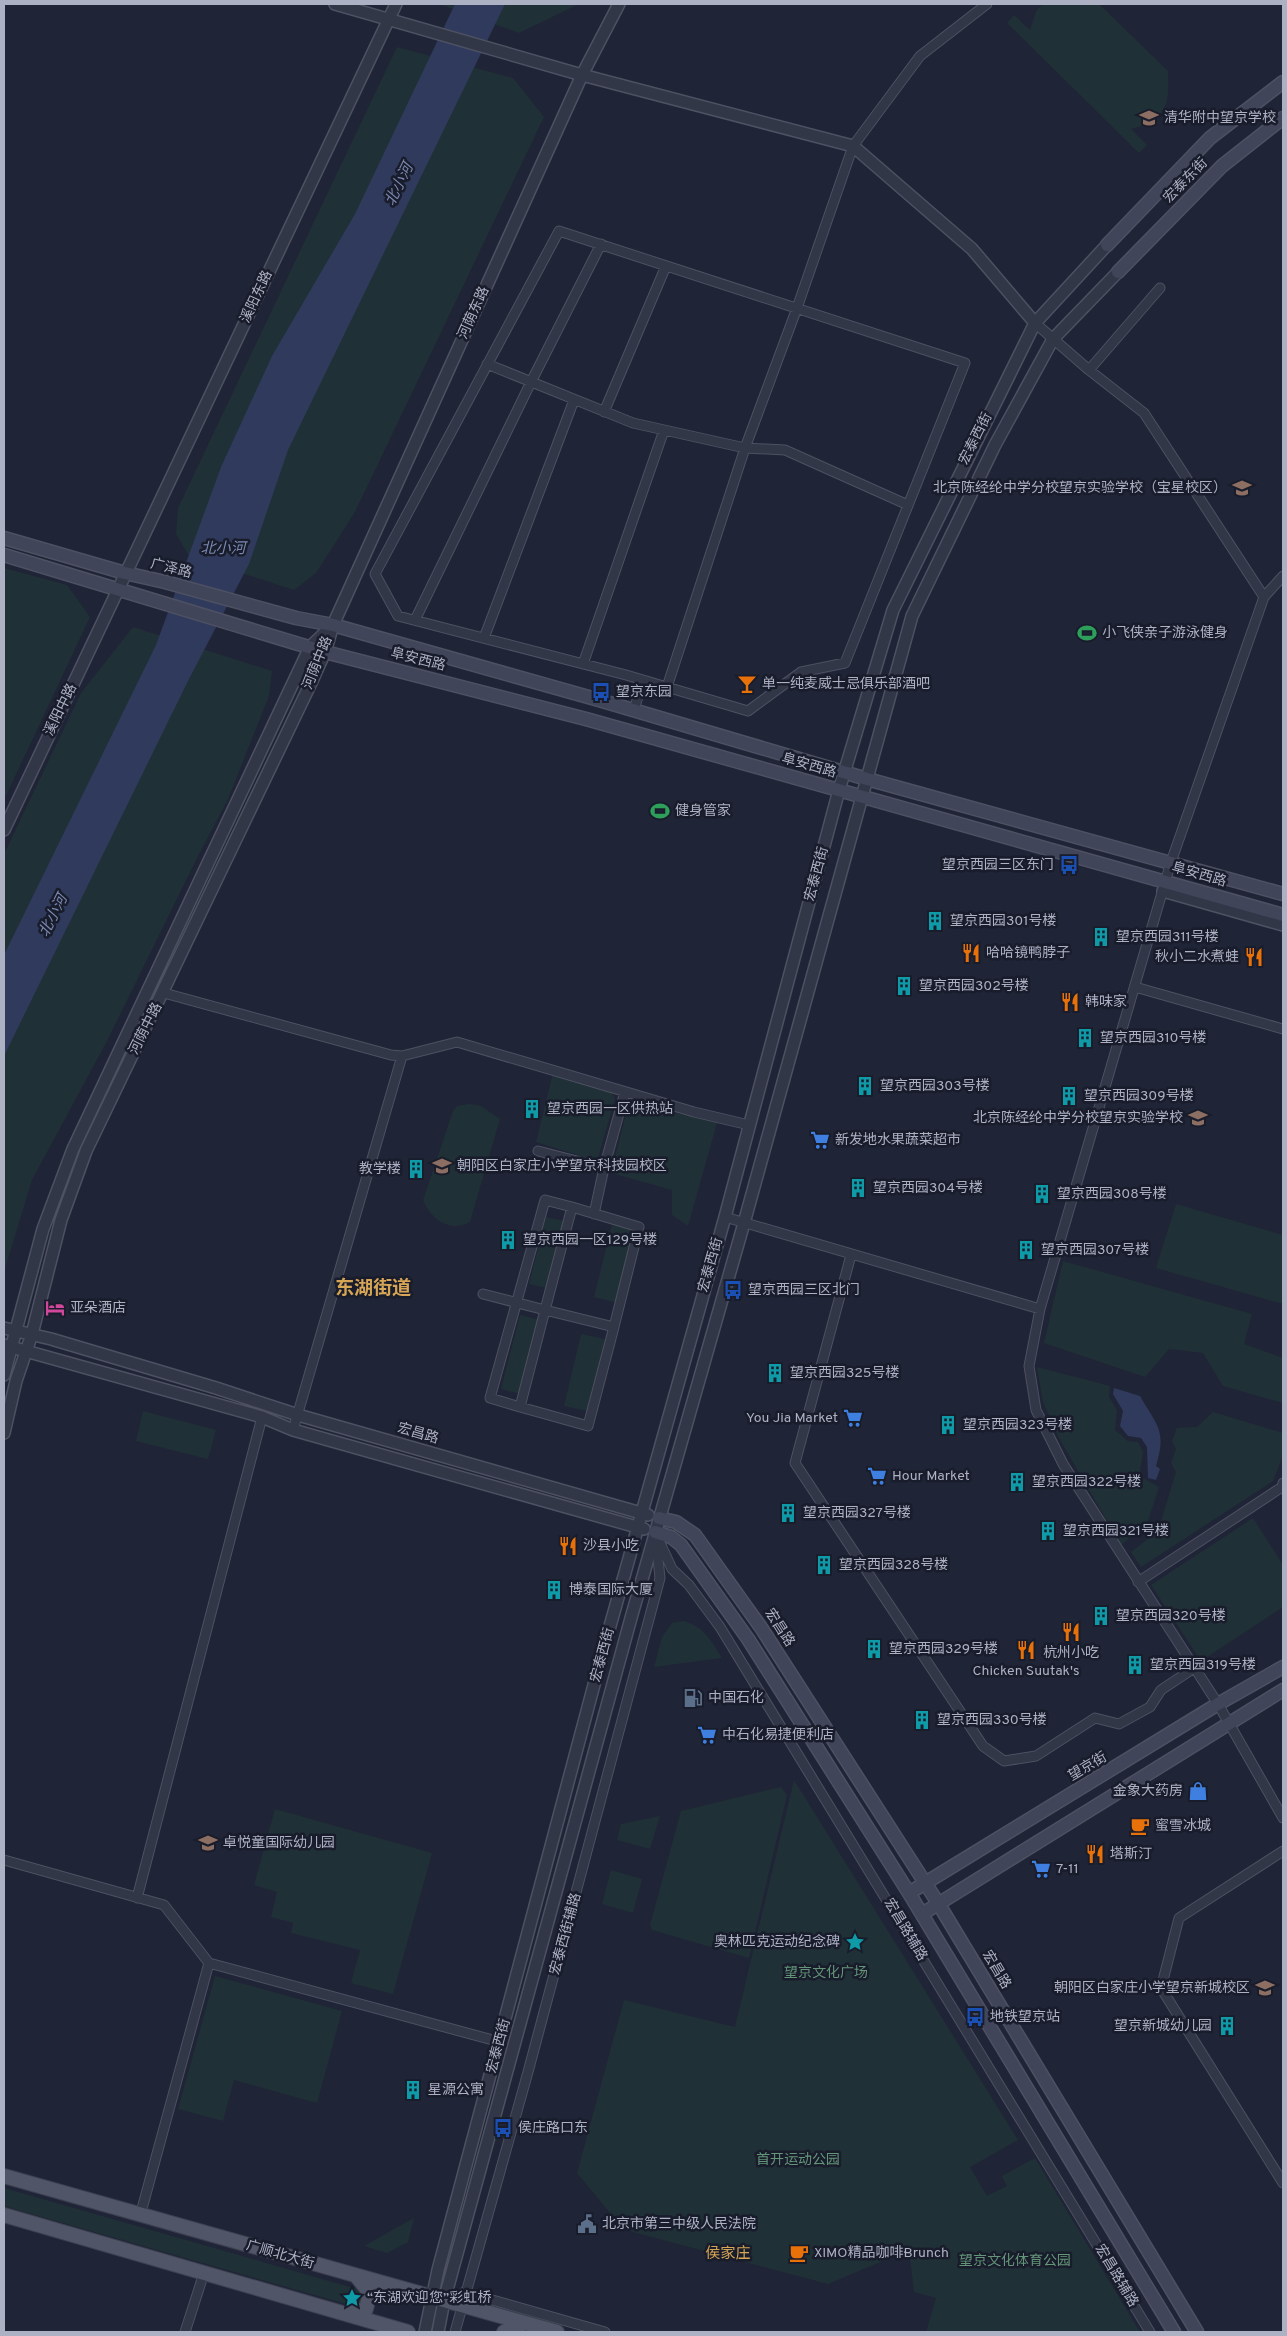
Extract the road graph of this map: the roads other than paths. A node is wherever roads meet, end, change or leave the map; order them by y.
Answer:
1 (335, 4) edge
2 (396, 4) edge
3 (619, 4) edge
4 (987, 4) edge
5 (388, 20) junction
6 (582, 75) junction
7 (1283, 82) edge
8 (1283, 118) edge
9 (853, 146) junction
10 (601, 244) junction
11 (1107, 245) joint
12 (666, 266) junction
13 (1118, 272) joint
14 (1160, 288) dead end
15 (797, 308) junction
16 (1035, 323) junction
17 (1053, 339) junction
18 (487, 364) junction
19 (1089, 370) junction
20 (531, 382) junction
21 (574, 400) junction
22 (604, 412) junction
23 (664, 430) junction
24 (745, 448) junction
25 (908, 506) junction
26 (4, 538) edge
27 (4, 556) edge
28 (125, 573) junction
29 (1283, 576) edge
30 (119, 590) junction
31 (1264, 597) junction
32 (416, 620) junction
33 (333, 625) junction
34 (484, 638) junction
35 (310, 647) junction
36 (325, 652) junction
37 (583, 664) junction
38 (643, 680) junction
39 (667, 687) junction
40 (634, 710) junction
41 (845, 772) junction
42 (867, 779) junction
43 (839, 790) junction
44 (862, 796) junction
45 (4, 830) edge
46 (1171, 862) junction
47 (1165, 886) junction
48 (1283, 894) edge
49 (1283, 915) edge
50 (1283, 925) edge
51 (1134, 987) junction
52 (164, 993) junction
53 (1283, 1029) edge
54 (402, 1056) junction
55 (625, 1092) junction
56 (749, 1125) junction
57 (538, 1150) dead end
58 (604, 1168) junction
59 (572, 1208) junction
60 (594, 1214) junction
61 (725, 1217) junction
62 (744, 1223) junction
63 (851, 1255) junction
64 (483, 1294) dead end
65 (518, 1303) junction
66 (1040, 1309) junction
67 (545, 1310) junction
68 (614, 1326) junction
69 (4, 1328) edge
70 (16, 1331) junction
71 (32, 1334) junction
72 (7, 1346) edge
73 (26, 1352) junction
74 (4, 1375) edge
75 (520, 1406) junction
76 (298, 1415) junction
77 (262, 1417) junction
78 (294, 1430) junction
79 (4, 1433) edge
80 (1283, 1483) edge
81 (642, 1514) junction
82 (659, 1518) junction
83 (638, 1528) junction
84 (655, 1532) junction
85 (1138, 1582) junction
86 (1283, 1667) edge
87 (1194, 1668) junction
88 (1283, 1690) edge
89 (1218, 1704) junction
90 (1229, 1723) junction
91 (1283, 1818) edge
92 (1283, 1851) edge
93 (4, 1860) edge
94 (924, 1882) junction
95 (909, 1893) junction
96 (137, 1898) junction
97 (938, 1903) junction
98 (922, 1914) junction
99 (209, 1963) junction
100 (500, 2042) junction
101 (4, 2176) edge
102 (1283, 2183) edge
103 (4, 2215) edge
104 (140, 2216) junction
105 (204, 2273) junction
106 (356, 2277) junction
107 (463, 2298) junction
108 (437, 2299) junction
109 (345, 2314) junction
110 (525, 2323) junction
111 (185, 2332) edge
112 (404, 2332) edge
113 (425, 2332) edge
114 (438, 2332) edge
115 (455, 2332) edge
116 (504, 2332) edge
117 (557, 2332) edge
118 (605, 2332) edge
119 (1150, 2332) edge
120 (1174, 2332) edge
121 (1197, 2332) edge

1 - 5 street
2 - 5 street, 溪阳东路
3 - 6 street, 河荫东路
4 - 9 street
5 - 6 street
5 - 28 street, 溪阳东路
6 - 9 street
6 - 33 street, 河荫东路
7 - 11 main road
8 - 13 main road, 宏泰东街
9 - 15 street
9 - 16 street
10 - 12 street
10 - 18 street
10 - 20 street
11 - 16 street, 宏泰西街
12 - 15 street
12 - 22 street
13 - 17 street, 宏泰西街
14 - 19 street
15 - 24 street
15 - 25 street
16 - 17 street
16 - 41 street, 宏泰西街
17 - 19 street
17 - 42 street, 宏泰西街
18 - 20 street
18 - 32 street
19 - 31 street
20 - 21 street
20 - 32 street
21 - 22 street
21 - 34 street
22 - 23 street
23 - 24 street
23 - 37 street
24 - 25 street
24 - 39 street
25 - 39 street
26 - 28 main road, 广泽路
27 - 30 main road
28 - 30 street, 溪阳东路
28 - 33 main road, 广泽路
29 - 31 street
30 - 35 main road
30 - 45 street, 溪阳中路
31 - 46 street
32 - 34 street
33 - 35 street, 河荫中路
33 - 36 street, 河荫中路
33 - 40 main road, 阜安西路
34 - 37 street
35 - 36 main road
35 - 70 street, 河荫中路
36 - 43 main road, 阜安西路
36 - 52 street, 河荫中路
37 - 38 street
38 - 39 street
38 - 40 street
40 - 41 main road, 阜安西路
41 - 42 main road, 阜安西路
41 - 43 street, 宏泰西街
42 - 44 street, 宏泰西街
42 - 46 main road, 阜安西路
43 - 44 main road, 阜安西路
43 - 56 street, 宏泰西街
44 - 47 main road, 阜安西路
44 - 62 street, 宏泰西街
46 - 47 street
46 - 48 main road, 阜安西路
47 - 49 main road, 阜安西路
47 - 50 street
47 - 51 street
51 - 53 street
51 - 66 street
52 - 54 street
52 - 71 street, 河荫中路
54 - 55 street
54 - 76 street
55 - 56 street
55 - 58 street
56 - 61 street, 宏泰西街
57 - 58 street
58 - 60 street
59 - 60 street
59 - 65 street
59 - 67 street
60 - 68 street
61 - 62 street
61 - 81 street, 宏泰西街
62 - 63 street
62 - 82 street, 宏泰西街
63 - 66 street
63 - 87 street
64 - 65 street
65 - 67 street
65 - 75 street
66 - 85 street
67 - 68 street
67 - 75 street
68 - 75 street
69 - 70 street, 宏昌路
70 - 71 street, 宏昌路
70 - 72 street, 河荫中路
71 - 73 street, 河荫中路
71 - 76 street, 宏昌路
72 - 73 street
72 - 74 street, 河荫中路
73 - 77 street
73 - 79 street, 河荫中路
76 - 78 street
76 - 81 street, 宏昌路
77 - 78 street
77 - 96 street
78 - 83 street
80 - 85 street
81 - 82 street, 宏昌路
81 - 83 street, 宏泰西街
82 - 84 street, 宏泰西街
82 - 94 main road, 宏昌路
83 - 84 street
83 - 100 street, 宏泰西街
84 - 95 main road
84 - 107 street, 宏泰西街辅路
84 - 108 street, 宏泰西街
84 - 119 street, 宏昌路辅路
85 - 87 street
86 - 89 main road, 望京街
87 - 89 street
88 - 90 main road
89 - 90 street
89 - 94 main road, 望京街
90 - 91 street
90 - 97 main road
92 - 102 street
93 - 96 street
94 - 95 main road, 望京街
94 - 97 main road, 宏昌路
95 - 98 main road
96 - 99 street
97 - 98 main road
97 - 121 main road, 宏昌路
98 - 120 main road
99 - 100 street
99 - 104 street
100 - 108 street, 宏泰西街
101 - 104 main road, 广顺北大街
103 - 105 main road
104 - 106 main road, 广顺北大街
105 - 109 main road
105 - 111 street
106 - 108 main road, 广顺北大街
106 - 109 main road
107 - 108 main road, 广顺北大街
107 - 110 main road, 广顺北大街
107 - 115 street, 宏泰西街辅路
107 - 118 street
108 - 113 street, 宏泰西街
108 - 114 street
109 - 112 main road
110 - 116 main road
110 - 117 main road, 广顺北大街

